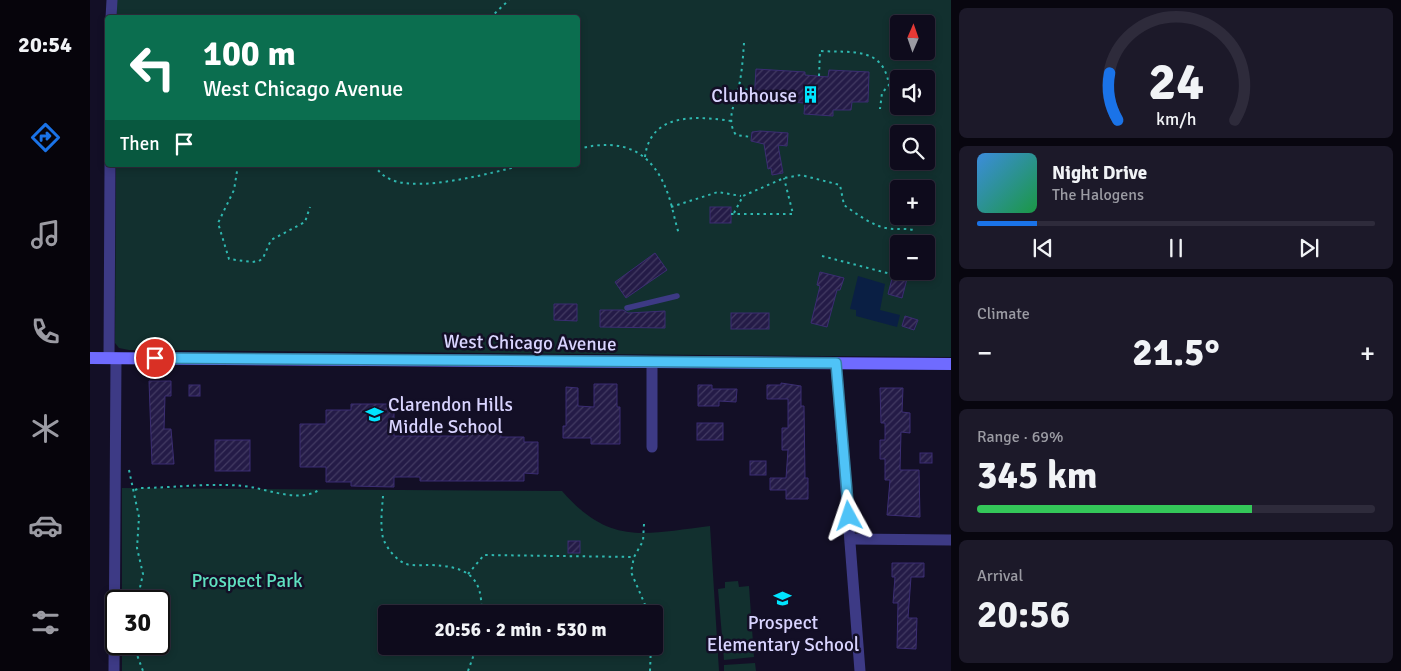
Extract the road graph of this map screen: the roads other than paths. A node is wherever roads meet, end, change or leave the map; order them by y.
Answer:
1 (112, 0) edge
2 (111, 15) edge
3 (110, 167) edge
4 (677, 296) dead end
5 (627, 308) dead end
6 (90, 358) edge
7 (112, 358) junction
8 (652, 362) junction
9 (836, 363) junction
10 (951, 364) edge
11 (652, 447) dead end
12 (851, 539) junction
13 (951, 540) edge
14 (114, 671) edge
15 (860, 671) edge

1 - 2 street
3 - 7 street
4 - 5 lane
6 - 7 main road, West Chicago Avenue
7 - 8 main road, West Chicago Avenue
7 - 14 street
8 - 9 main road, West Chicago Avenue
8 - 11 street
9 - 10 main road, West Chicago Avenue
9 - 12 street
12 - 13 street
12 - 15 street

